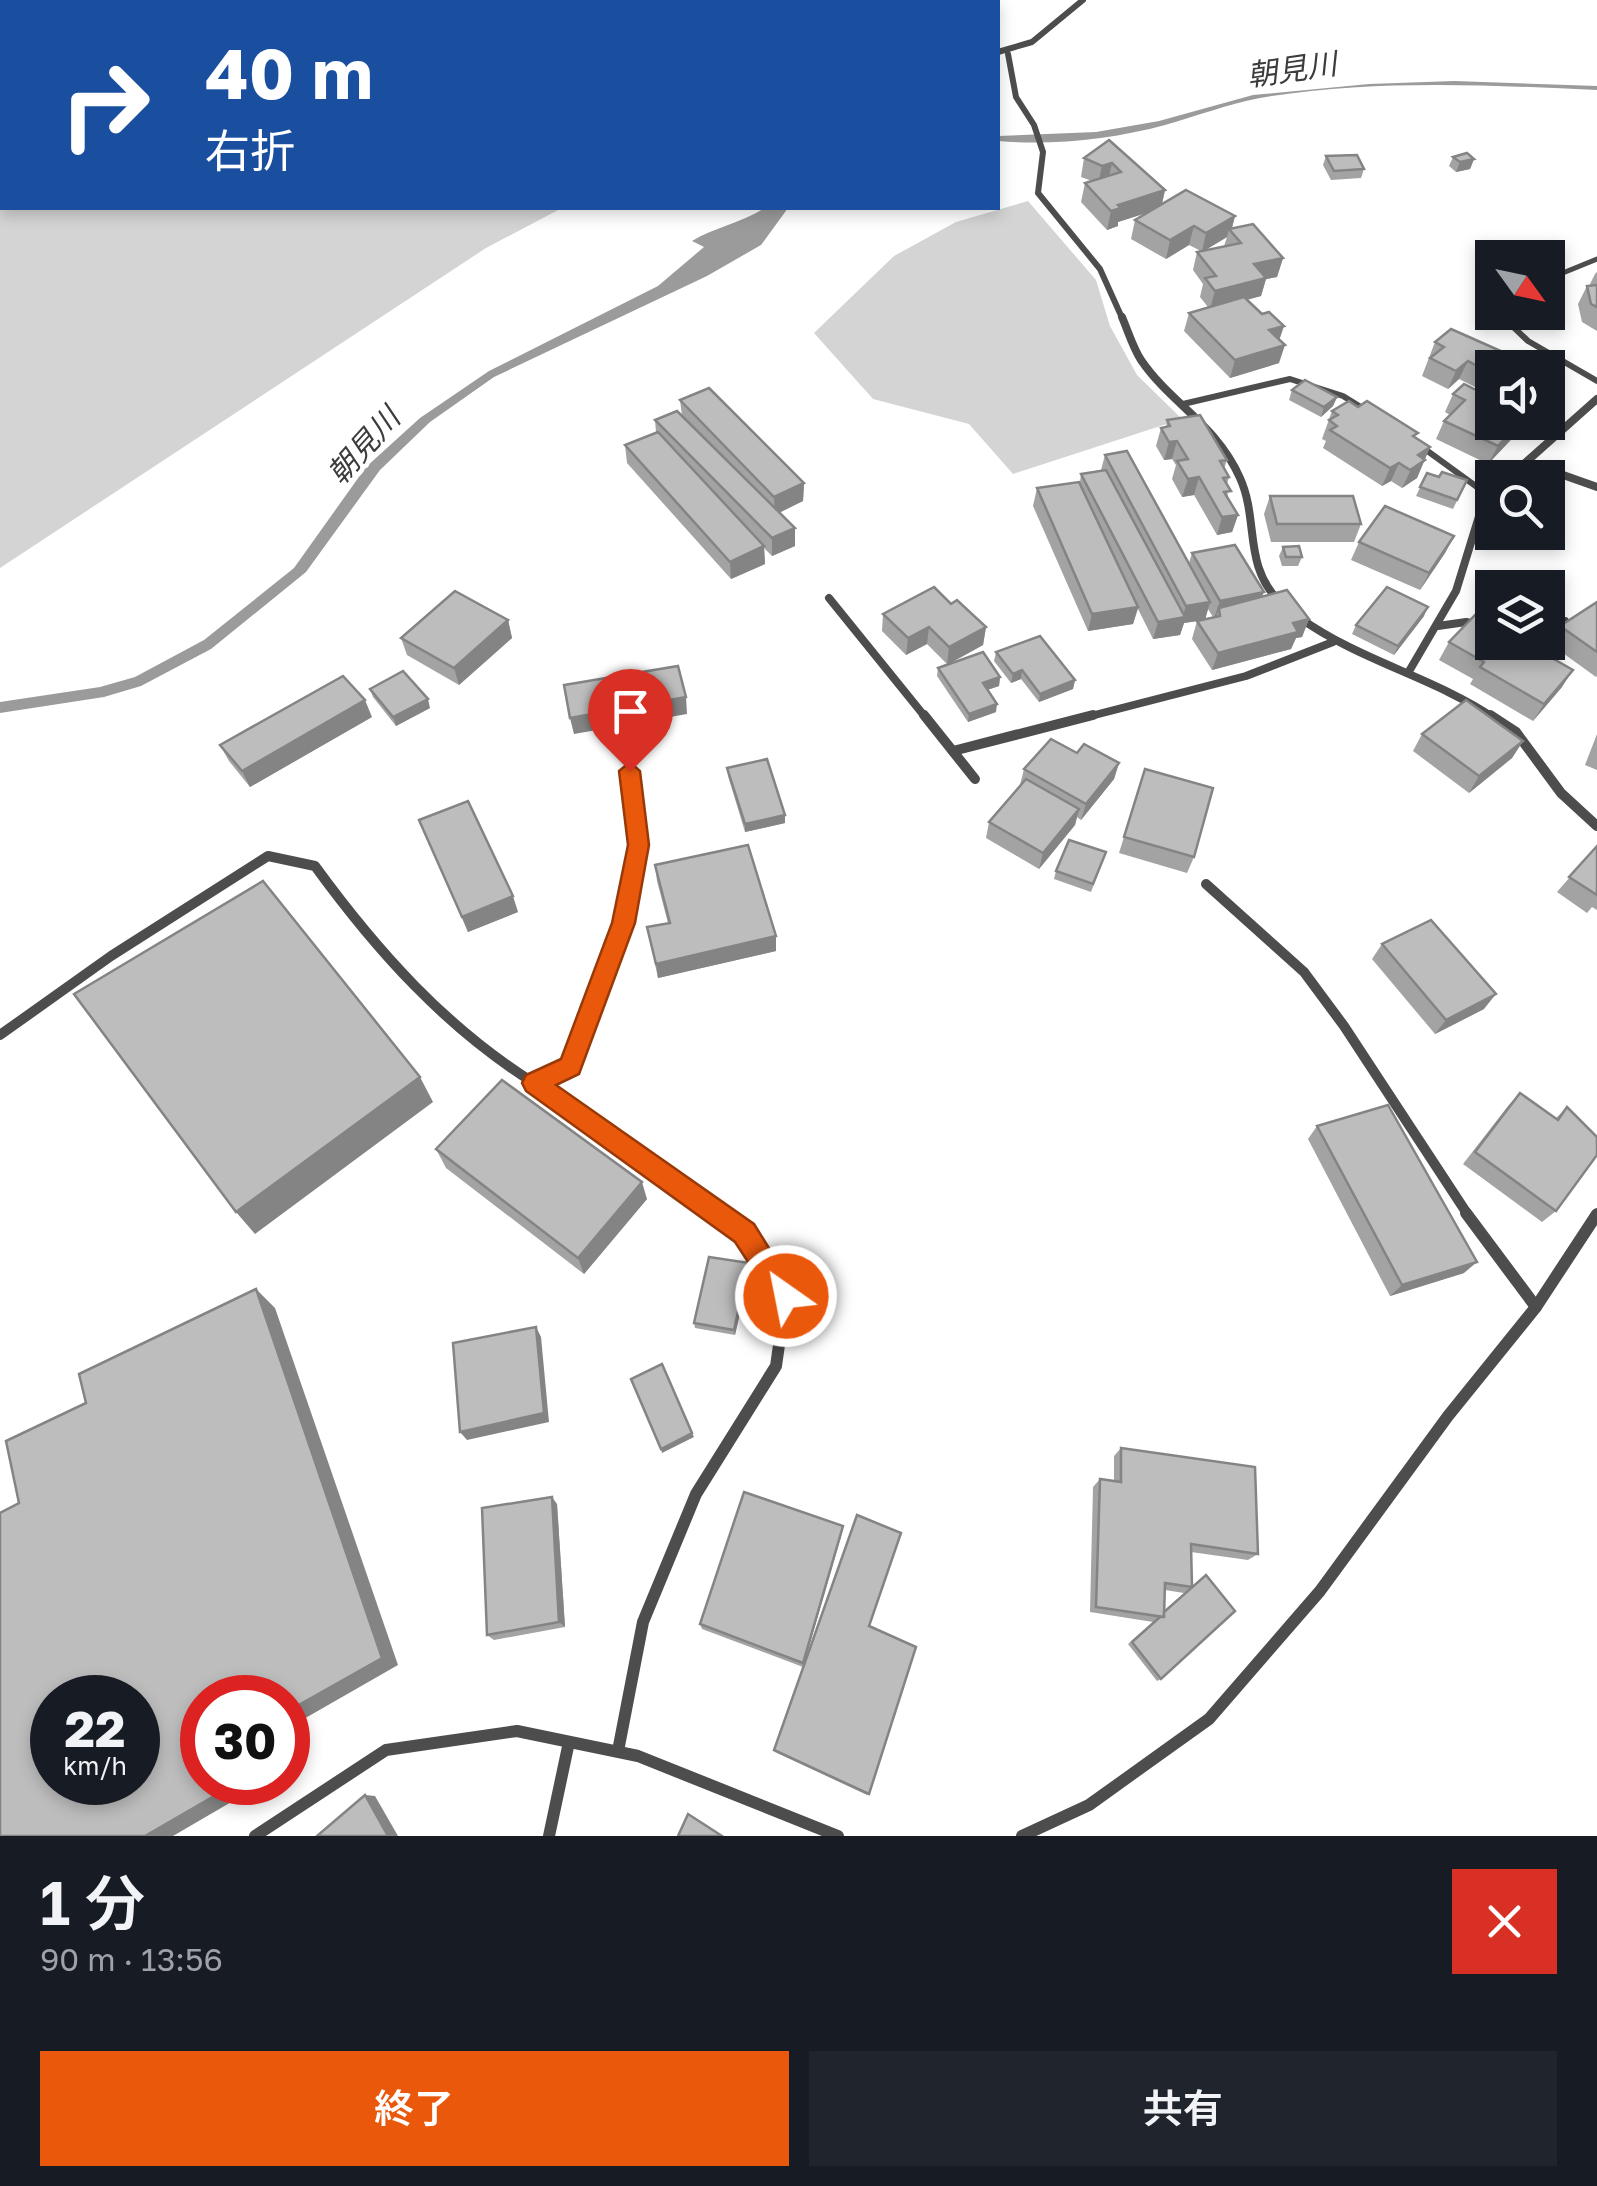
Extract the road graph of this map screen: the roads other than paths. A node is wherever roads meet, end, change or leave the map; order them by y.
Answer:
1 (1083, 0) edge
2 (1000, 52) edge
3 (1008, 54) junction
4 (1597, 260) edge
5 (1565, 272) edge
6 (1519, 330) edge
7 (1597, 382) edge
8 (1597, 399) edge
9 (1183, 404) junction
10 (1366, 410) edge
11 (1415, 442) edge
12 (1528, 460) edge
13 (1565, 476) edge
14 (1475, 482) edge
15 (1597, 487) edge
16 (1475, 539) edge
17 (828, 598) dead end
18 (1475, 624) edge
19 (1438, 626) junction
20 (1333, 642) junction
21 (1408, 674) junction
22 (953, 751) junction
23 (630, 771) dead end
24 (974, 779) dead end
25 (1597, 826) edge
26 (1206, 884) dead end
27 (0, 1035) edge
28 (534, 1083) junction
29 (1597, 1214) edge
30 (1536, 1307) junction
31 (569, 1742) junction
32 (618, 1752) junction
33 (255, 1836) edge
34 (550, 1836) edge
35 (838, 1836) edge
36 (1022, 1836) edge

1 - 3 street
2 - 3 street
3 - 9 street
4 - 5 lane
6 - 7 lane
8 - 12 street
9 - 10 lane
9 - 20 street
11 - 14 lane
13 - 15 street
16 - 19 street
17 - 22 street
18 - 19 street
19 - 21 street
20 - 21 street
20 - 22 street
21 - 25 street
22 - 24 street
23 - 28 street
26 - 30 street
27 - 28 street
28 - 32 street
29 - 30 street
30 - 36 street
31 - 32 street
31 - 33 street
31 - 34 street
32 - 35 street

